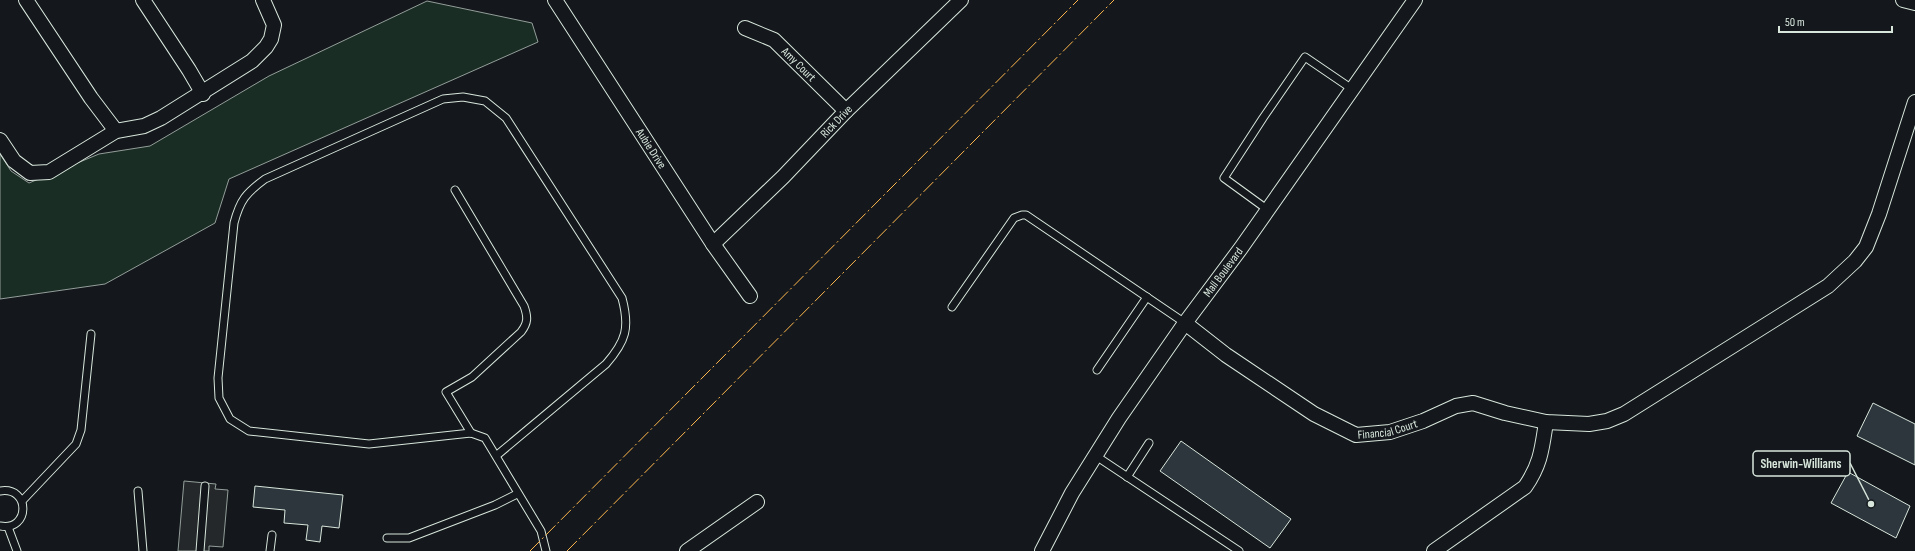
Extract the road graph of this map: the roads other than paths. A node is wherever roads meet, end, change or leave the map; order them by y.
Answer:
1 (26, 0) edge
2 (143, 0) edge
3 (263, 0) edge
4 (555, 0) edge
5 (961, 0) edge
6 (1415, 0) edge
7 (1903, 0) edge
8 (1915, 3) edge
9 (745, 28) dead end
10 (1352, 89) junction
11 (203, 94) junction
12 (1915, 102) edge
13 (846, 111) junction
14 (116, 130) junction
15 (0, 140) edge
16 (455, 190) dead end
17 (1268, 210) junction
18 (713, 244) junction
19 (750, 296) dead end
20 (1147, 297) junction
21 (952, 307) dead end
22 (1185, 323) junction
23 (91, 334) dead end
24 (1098, 370) dead end
25 (1546, 422) junction
26 (471, 432) junction
27 (1149, 443) dead end
28 (496, 456) junction
29 (1096, 456) junction
30 (1127, 477) junction
31 (205, 486) dead end
32 (0, 491) edge
33 (138, 491) dead end
34 (517, 494) junction
35 (22, 501) junction
36 (757, 502) dead end
37 (0, 526) edge
38 (8, 527) junction
39 (272, 535) dead end
40 (387, 538) dead end
41 (17, 551) edge
42 (143, 551) edge
43 (200, 551) edge
44 (270, 551) edge
45 (546, 551) edge
46 (687, 551) edge
47 (1042, 551) edge
48 (1239, 551) edge
49 (1434, 551) edge

1 - 14 street
2 - 11 street
3 - 11 street
4 - 18 street, Aubie Drive
5 - 13 street, Rick Drive
6 - 10 street, Mall Boulevard
7 - 8 street
9 - 13 street, Amy Court
10 - 17 street, Mall Boulevard
10 - 17 lane
11 - 14 street
12 - 25 street, Financial Court
13 - 18 street, Rick Drive
14 - 15 street
16 - 26 lane
17 - 22 street, Mall Boulevard
18 - 19 street, Aubie Drive
20 - 21 lane
20 - 22 lane
20 - 24 lane
22 - 25 street, Financial Court
22 - 29 street, Mall Boulevard
23 - 35 lane
25 - 49 street
26 - 28 lane
26 - 28 lane
27 - 30 lane
28 - 34 lane
29 - 30 lane
29 - 47 street, Mall Boulevard
30 - 48 lane
31 - 43 lane
32 - 35 lane
33 - 42 lane
34 - 40 lane
34 - 45 lane
35 - 38 lane
36 - 46 street
37 - 38 lane
38 - 41 lane
39 - 44 lane

